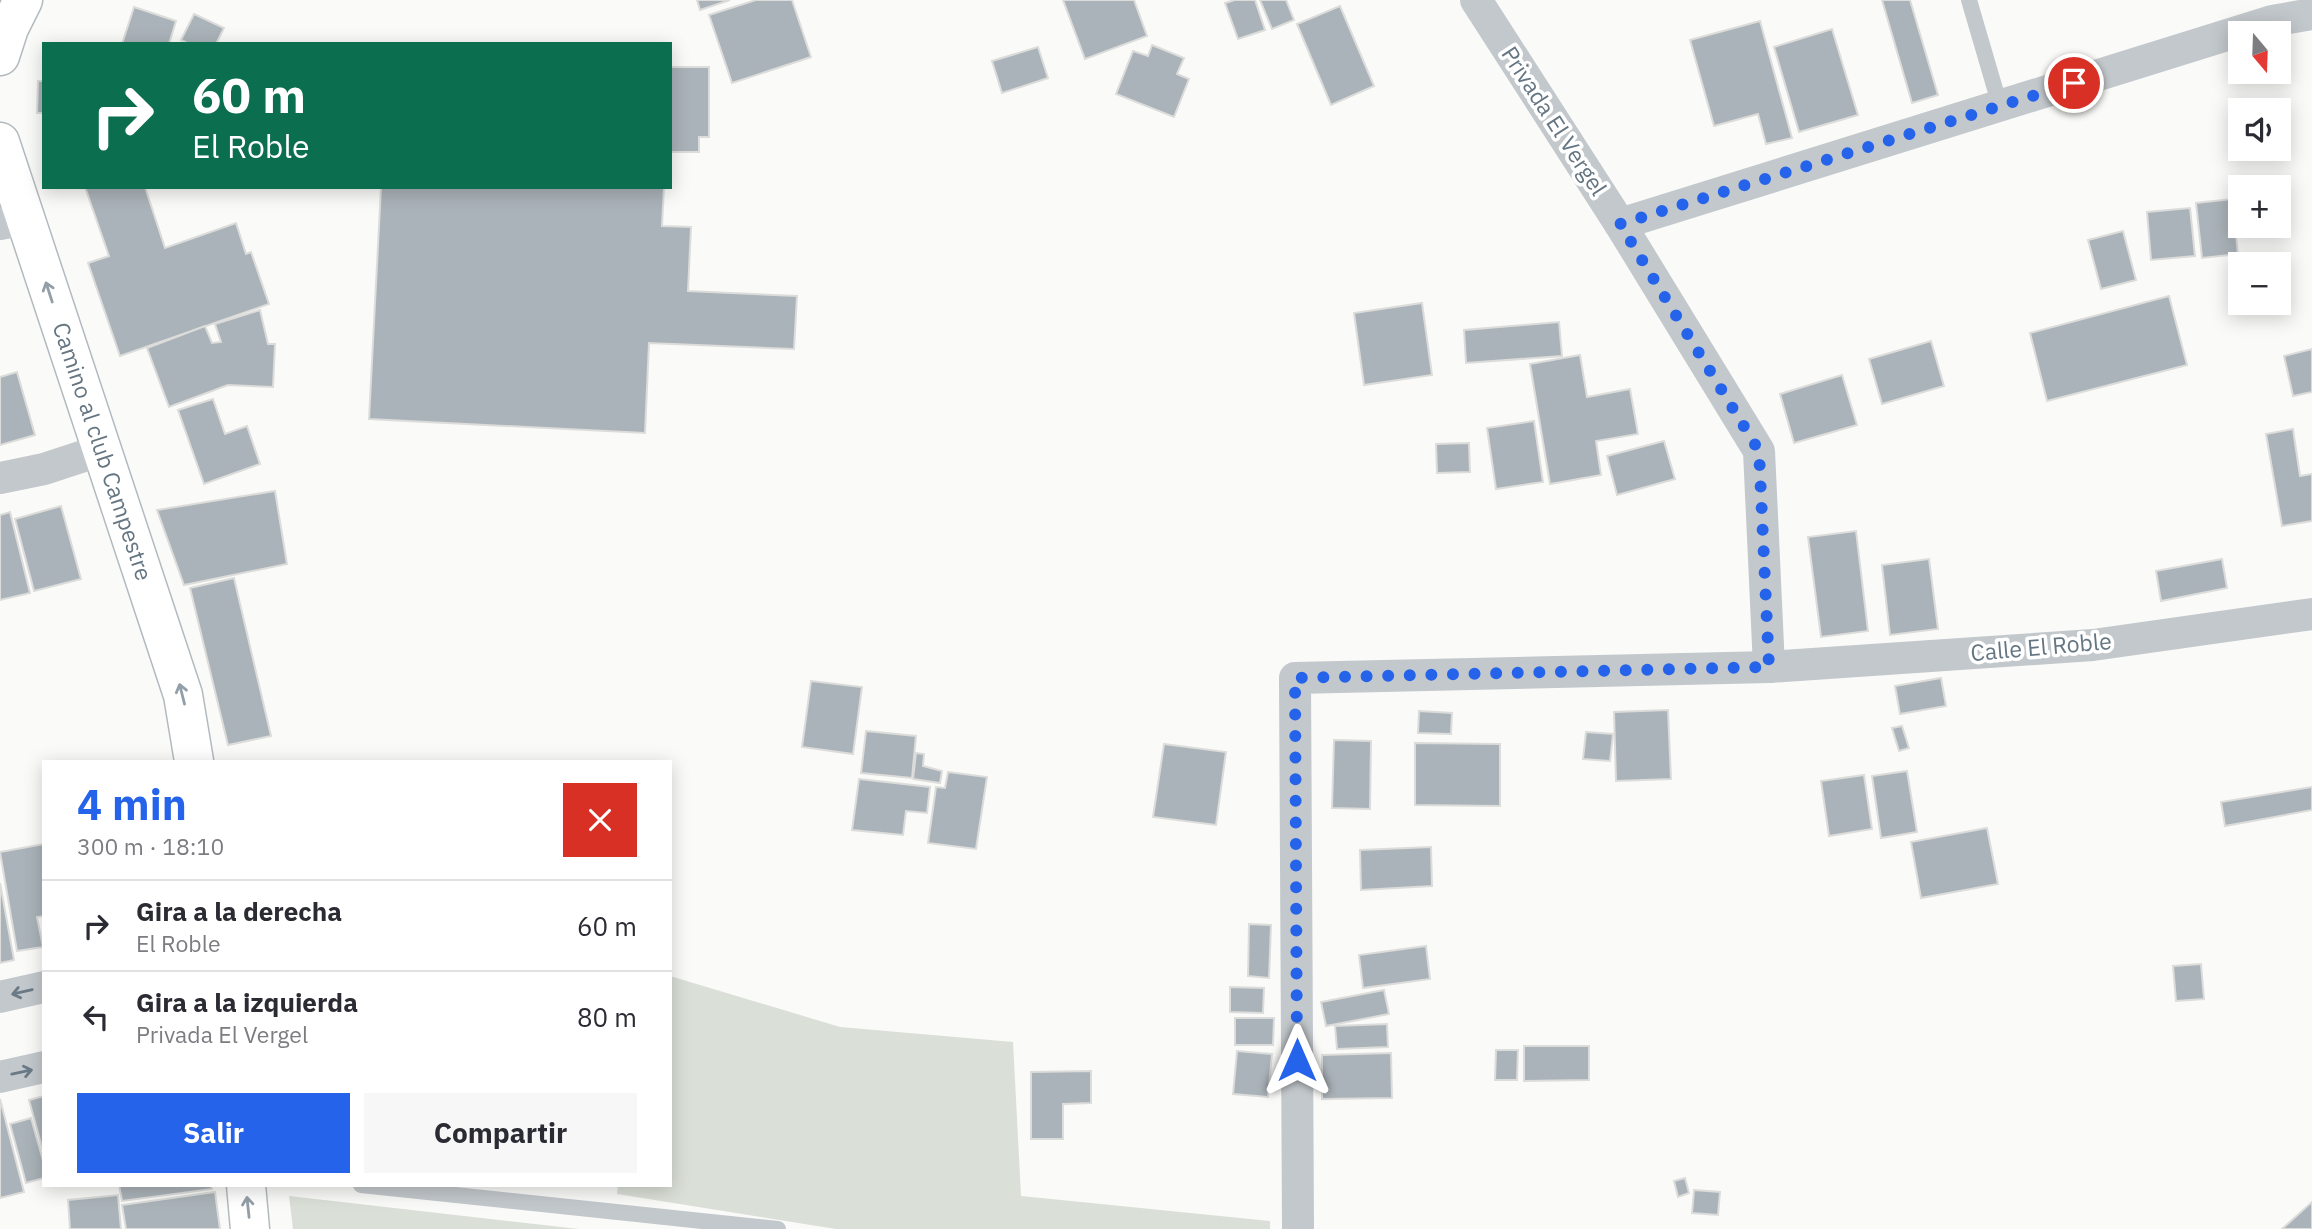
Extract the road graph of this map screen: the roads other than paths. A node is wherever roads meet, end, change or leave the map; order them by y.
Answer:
1 (8, 0) edge
2 (23, 0) edge
3 (1476, 0) edge
4 (1969, 0) edge
5 (0, 2) edge
6 (2312, 14) edge
7 (0, 56) edge
8 (2000, 106) junction
9 (0, 142) edge
10 (12, 222) edge
11 (1620, 224) junction
12 (102, 450) junction
13 (0, 478) edge
14 (2312, 614) edge
15 (1769, 667) junction
16 (194, 760) edge
17 (42, 987) edge
18 (0, 997) edge
19 (42, 1067) edge
20 (0, 1076) edge
21 (246, 1187) edge
22 (380, 1187) edge
23 (250, 1229) edge
24 (778, 1229) edge
25 (1298, 1229) edge

1 - 5 main road
2 - 7 main road
3 - 11 street, Privada El Vergel
4 - 8 lane
6 - 8 street
8 - 11 street
9 - 10 main road, Camino al club Campestre
12 -> 10 main road, Camino al club Campestre
11 - 15 street, Privada El Vergel
12 - 13 street
16 -> 12 main road, Camino al club Campestre
14 - 15 street, Calle El Roble
15 - 25 street, Calle El Roble
17 -> 18 street
20 -> 19 street
23 -> 21 main road
22 - 24 lane

